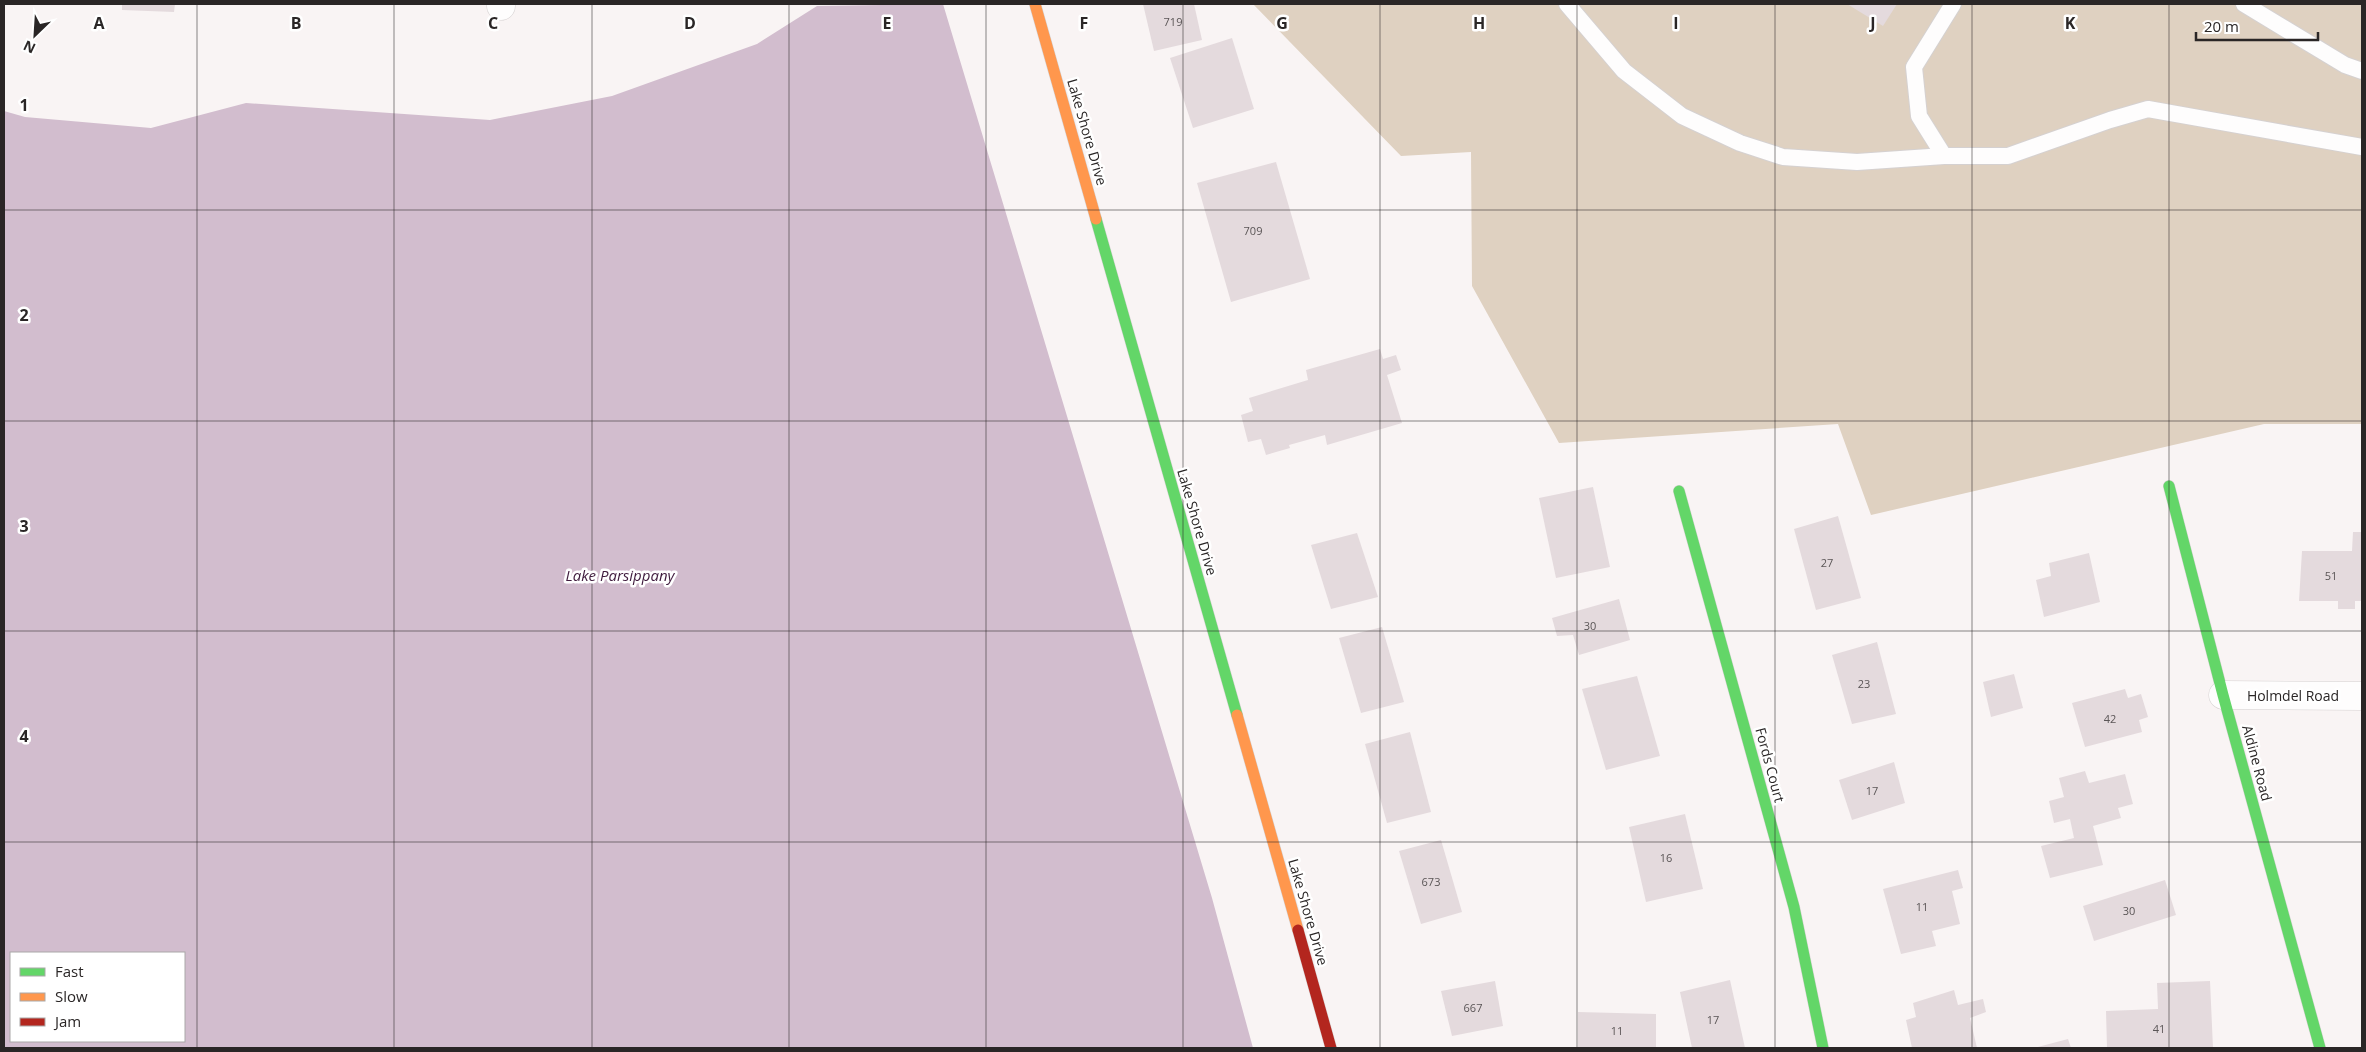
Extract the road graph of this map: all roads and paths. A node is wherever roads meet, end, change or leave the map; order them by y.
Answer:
1 (1035, 4) edge
2 (1568, 4) edge
3 (1954, 4) edge
4 (2244, 4) edge
5 (2362, 71) edge
6 (2362, 147) edge
7 (1944, 156) junction
8 (2169, 486) dead end
9 (1680, 491) dead end
10 (2223, 696) junction
11 (2362, 696) edge
12 (1331, 1048) edge
13 (1823, 1048) edge
14 (2320, 1048) edge

1 - 12 street, Lake Shore Drive
2 - 7 lane
3 - 7 lane
4 - 5 lane
6 - 7 lane
8 - 10 street, Aldine Road
9 - 13 street, Fords Court
10 - 11 street, Holmdel Road
10 - 14 street, Aldine Road

